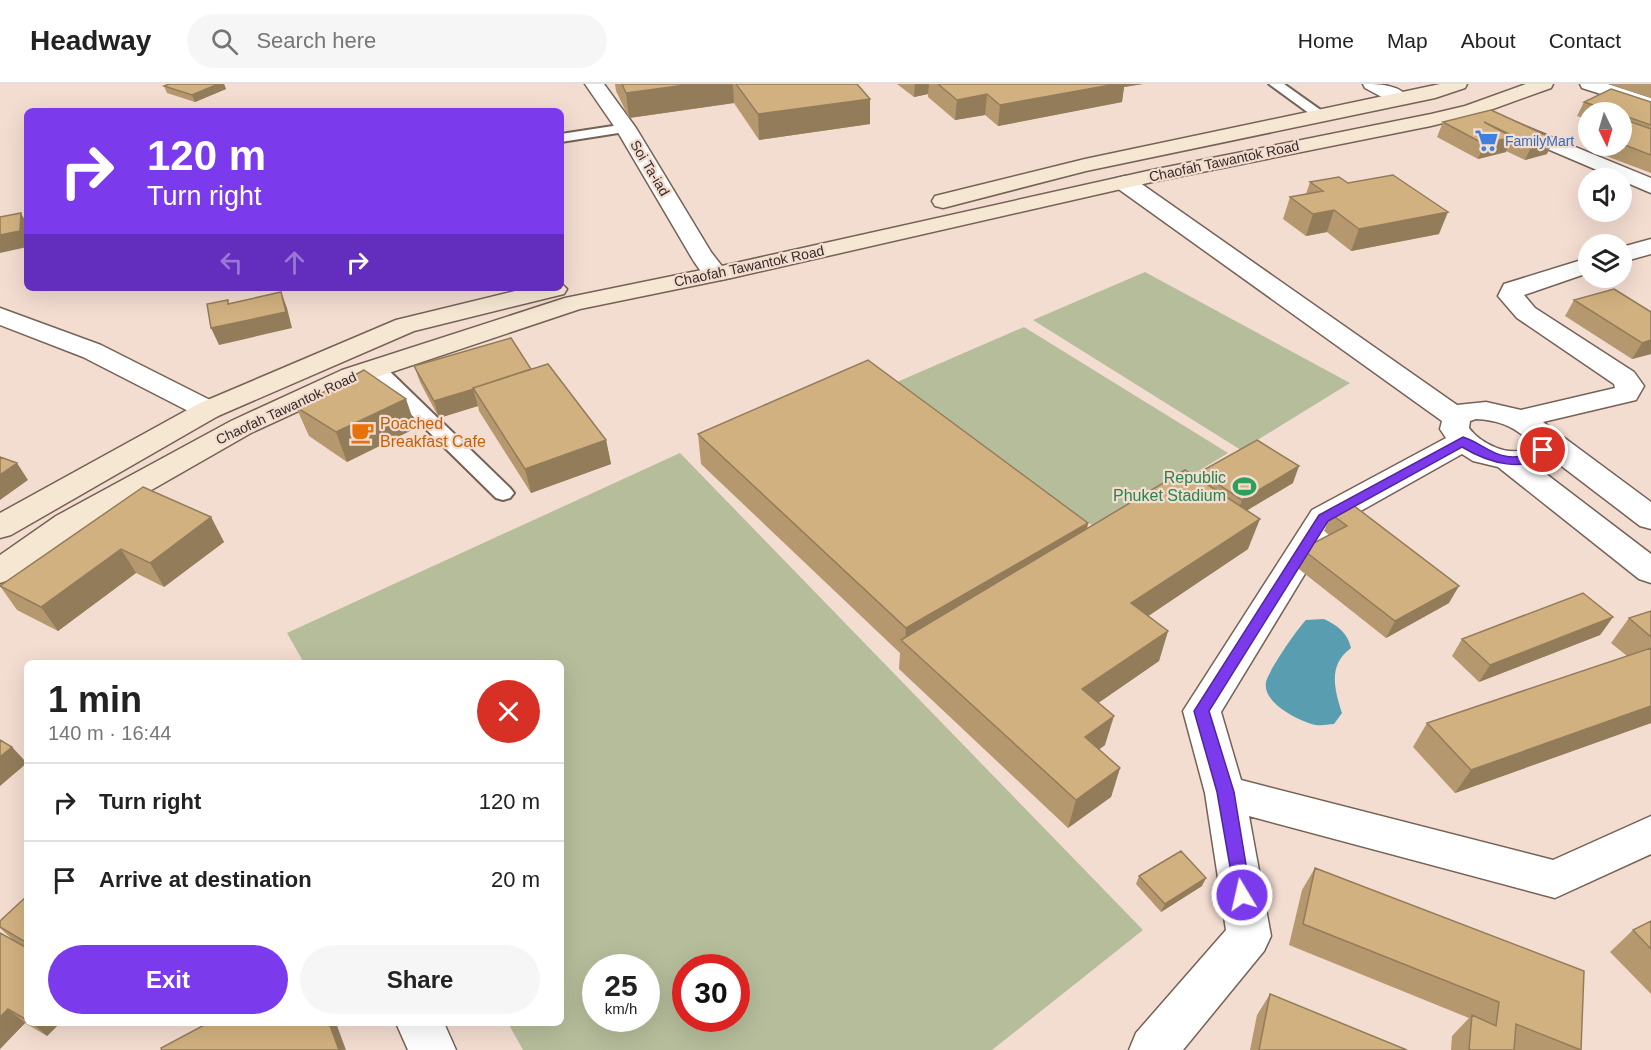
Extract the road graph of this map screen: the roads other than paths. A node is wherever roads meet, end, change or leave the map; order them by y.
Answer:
1 (594, 84) edge
2 (1275, 84) edge
3 (1372, 84) edge
4 (1458, 84) edge
5 (1544, 84) edge
6 (1589, 84) edge
7 (1400, 99) junction
8 (1651, 104) edge
9 (1472, 110) junction
10 (1322, 116) junction
11 (626, 128) junction
12 (564, 138) edge
13 (1152, 176) junction
14 (1125, 183) junction
15 (1651, 186) edge
16 (780, 239) dead end
17 (1651, 246) edge
18 (1632, 252) edge
19 (697, 261) junction
20 (1578, 268) edge
21 (564, 287) edge
22 (547, 291) edge
23 (0, 316) edge
24 (375, 368) junction
25 (207, 410) junction
26 (1465, 423) junction
27 (1530, 427) junction
28 (1508, 460) junction
29 (503, 493) dead end
30 (1651, 518) edge
31 (0, 527) edge
32 (0, 571) edge
33 (1651, 571) edge
34 (1226, 792) junction
35 (1651, 834) edge
36 (420, 1026) edge
37 (432, 1050) edge
38 (1154, 1050) edge

1 - 11 street, Soi Ta-iad
2 - 10 lane
3 - 7 street
4 - 7 main road, Chaofah Tawantok Road
5 - 9 main road, Chaofah Tawantok Road
6 - 8 street
7 - 10 main road, Chaofah Tawantok Road
9 - 13 main road, Chaofah Tawantok Road
9 - 15 street
10 - 16 main road, Chaofah Tawantok Road
11 - 12 lane
11 - 19 street, Soi Ta-iad
13 - 14 main road, Chaofah Tawantok Road
13 - 26 street
14 - 19 main road, Chaofah Tawantok Road
14 - 26 street
17 - 18 street
19 - 21 main road, Chaofah Tawantok Road
19 - 24 main road, Chaofah Tawantok Road
20 - 27 street
22 - 25 main road, Chaofah Tawantok Road
23 - 25 street
24 - 29 lane
24 - 32 main road, Chaofah Tawantok Road
25 - 31 main road, Chaofah Tawantok Road
26 - 27 street
26 - 28 street
26 - 34 street
27 - 28 street
27 - 30 street
28 - 33 street
34 - 35 street
34 - 38 street
36 - 37 street

